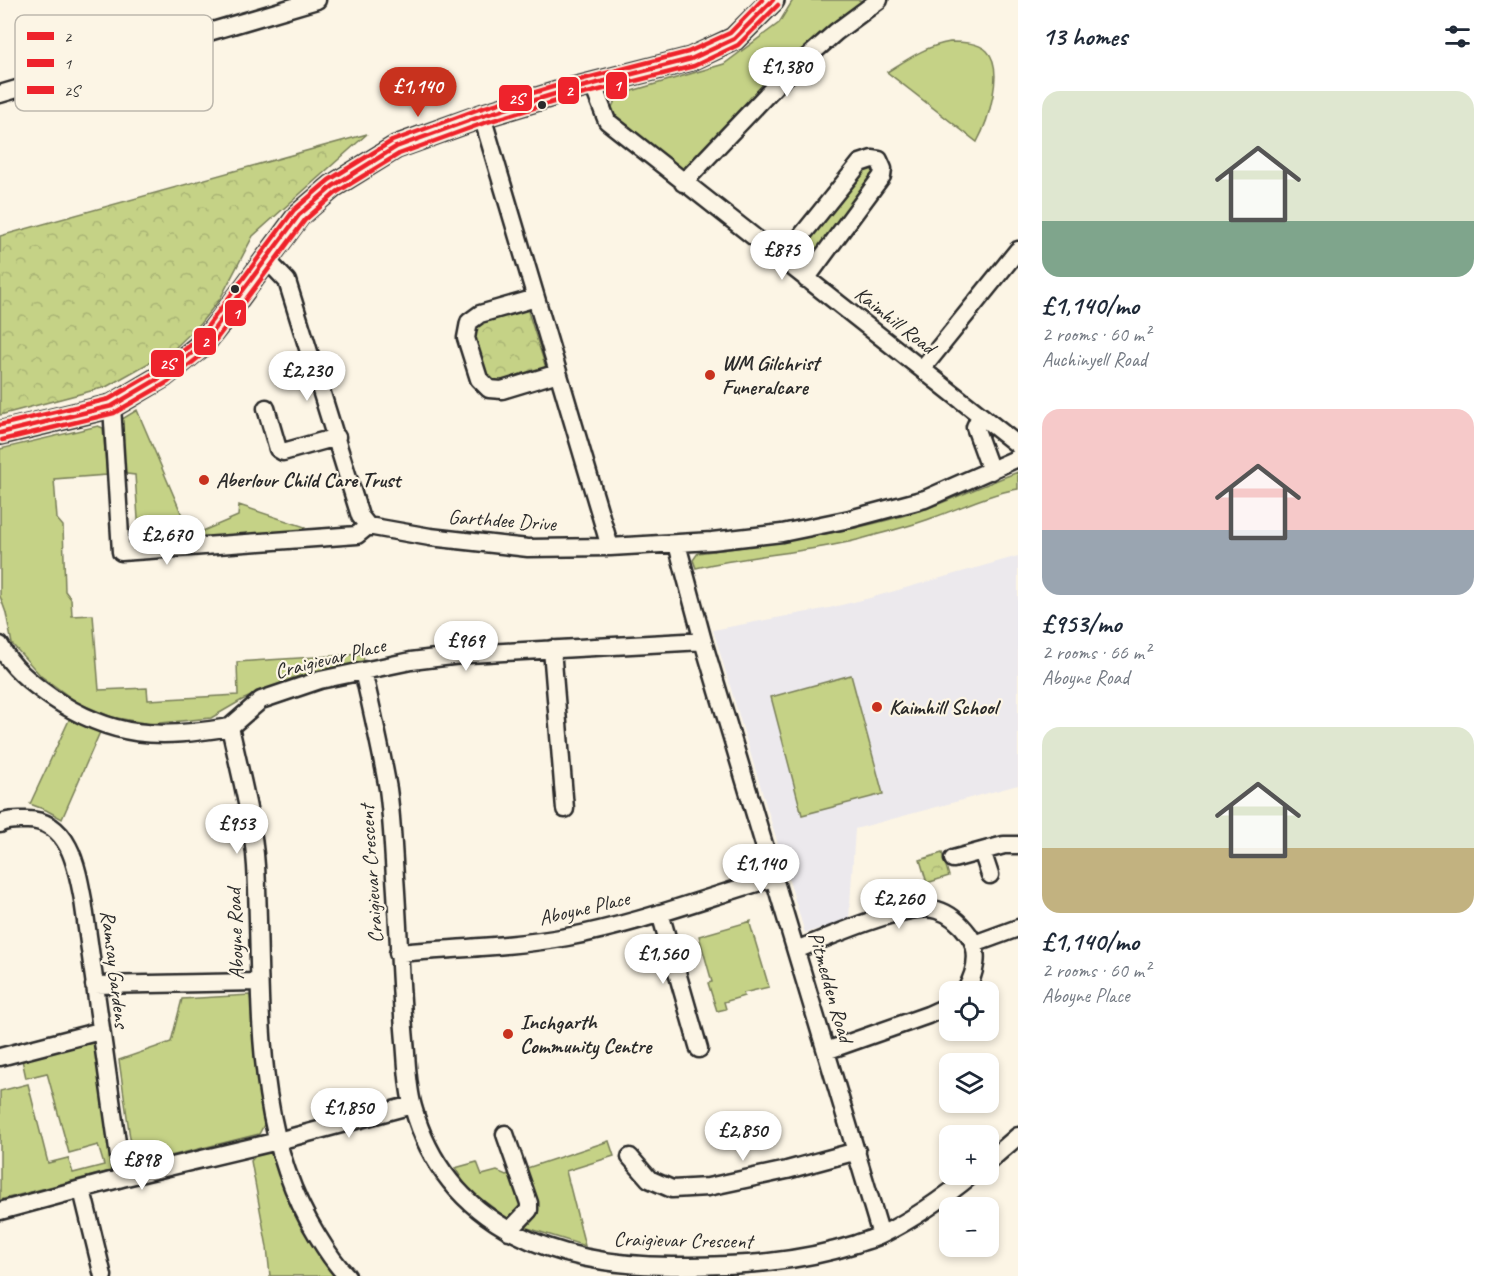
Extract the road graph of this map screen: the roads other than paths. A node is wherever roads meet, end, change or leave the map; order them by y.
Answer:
1 (317, 0) edge
2 (773, 0) edge
3 (879, 0) edge
4 (213, 31) edge
5 (592, 83) junction
6 (15, 90) edge
7 (0, 94) edge
8 (482, 116) junction
9 (683, 183) junction
10 (1018, 250) edge
11 (266, 259) junction
12 (782, 260) junction
13 (806, 279) junction
14 (536, 298) junction
15 (922, 369) junction
16 (558, 373) junction
17 (112, 406) junction
18 (266, 408) dead end
19 (980, 416) junction
20 (0, 433) edge
21 (337, 437) junction
22 (1018, 445) edge
23 (1018, 458) edge
24 (991, 471) junction
25 (368, 526) junction
26 (677, 544) junction
27 (610, 547) junction
28 (703, 640) junction
29 (0, 645) edge
30 (552, 648) junction
31 (363, 671) junction
32 (230, 727) junction
33 (565, 808) dead end
34 (0, 824) edge
35 (1018, 845) edge
36 (982, 851) junction
37 (953, 859) dead end
38 (990, 875) dead end
39 (773, 878) junction
40 (660, 913) junction
41 (1018, 928) edge
42 (974, 944) junction
43 (796, 950) junction
44 (398, 953) junction
45 (969, 981) edge
46 (259, 982) junction
47 (94, 985) junction
48 (939, 1010) edge
49 (100, 1031) junction
50 (699, 1049) dead end
51 (826, 1051) junction
52 (0, 1057) edge
53 (412, 1104) junction
54 (505, 1134) dead end
55 (1018, 1136) edge
56 (278, 1141) junction
57 (857, 1151) junction
58 (999, 1152) edge
59 (630, 1157) dead end
60 (122, 1178) junction
61 (960, 1185) edge
62 (82, 1190) junction
63 (0, 1211) edge
64 (509, 1231) junction
65 (880, 1235) junction
66 (785, 1269) edge
67 (103, 1276) edge
68 (346, 1276) edge

1 - 4 street
2 - 5 street
3 - 9 street
5 - 8 street
5 - 9 street, Kaimhill Road
6 - 7 street
8 - 11 street
8 - 14 street
9 - 12 street, Kaimhill Road
10 - 15 street
11 - 17 street
11 - 21 street
12 - 13 street, Kaimhill Road
12 - 13 street
13 - 15 street, Kaimhill Road
14 - 16 street
14 - 16 street
15 - 19 street, Kaimhill Road
16 - 27 street
17 - 20 street
17 - 25 street
18 - 21 street
19 - 22 street, Kaimhill Road
19 - 24 street
21 - 25 street
23 - 24 street, Garthdee Drive
24 - 26 street, Garthdee Drive
25 - 27 street, Garthdee Drive
26 - 27 street, Garthdee Drive
26 - 28 street, Pitmedden Road
28 - 30 street, Craigievar Place
28 - 39 street, Pitmedden Road
29 - 32 street
30 - 31 street, Craigievar Place
30 - 33 street
31 - 32 street, Craigievar Place
31 - 44 street, Craigievar Crescent
32 - 46 street, Aboyne Road
34 - 47 street, Ramsay Gardens
35 - 36 street
36 - 37 street
36 - 38 street
39 - 40 street, Aboyne Place
39 - 43 street, Pitmedden Road
40 - 44 street, Aboyne Place
40 - 50 street
41 - 42 street
42 - 43 street
42 - 45 street
43 - 51 street, Pitmedden Road
44 - 53 street, Craigievar Crescent
46 - 47 street
46 - 56 street, Aboyne Road
47 - 49 street, Ramsay Gardens
48 - 51 street
49 - 52 street
49 - 60 street, Ramsay Gardens
51 - 57 street, Pitmedden Road
53 - 56 street
53 - 64 street, Craigievar Crescent
54 - 64 street
55 - 58 street
56 - 60 street
56 - 68 street, Aboyne Road
57 - 59 street
57 - 65 street, Pitmedden Road
60 - 62 street
61 - 65 street, Craigievar Crescent
62 - 63 street
62 - 67 street
64 - 66 street, Craigievar Crescent
65 - 66 street, Craigievar Crescent

